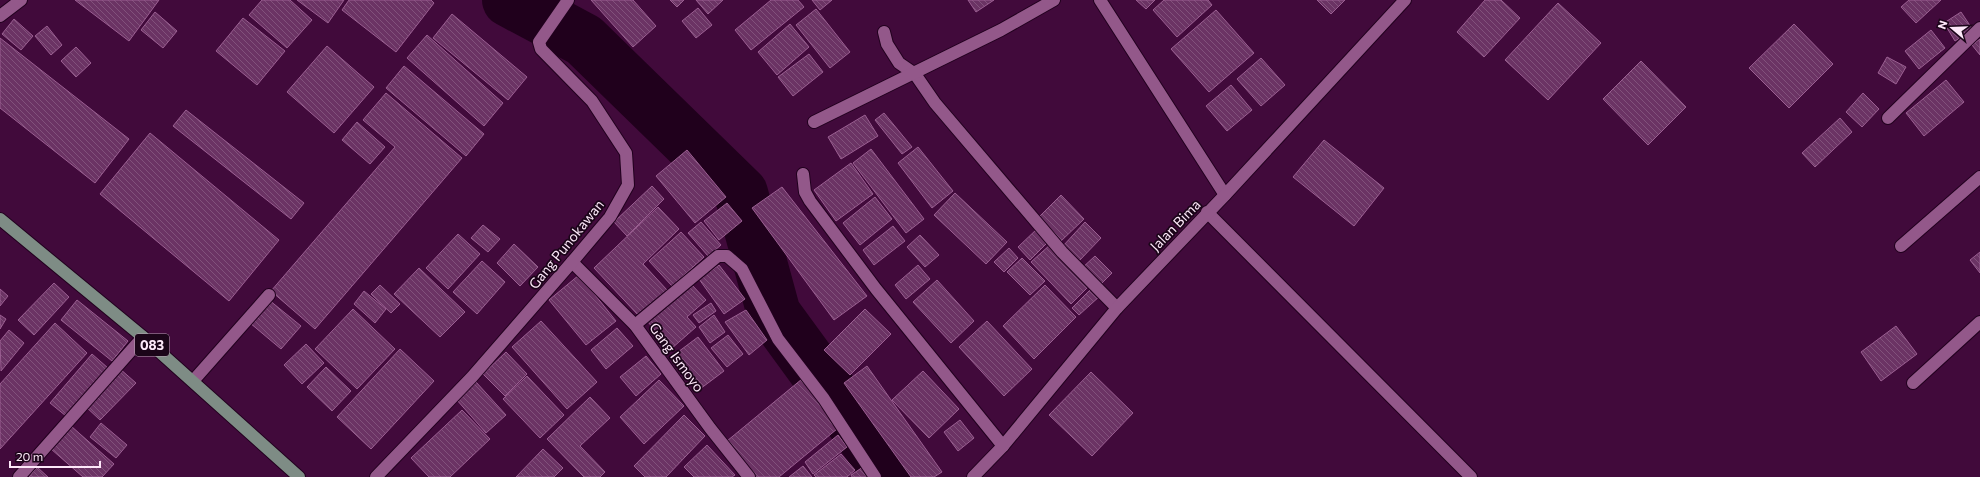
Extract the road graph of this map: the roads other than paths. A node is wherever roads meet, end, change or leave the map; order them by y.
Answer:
1 (21, 0) edge
2 (1054, 0) edge
3 (1100, 0) edge
4 (1405, 0) edge
5 (565, 4) edge
6 (0, 16) edge
7 (1980, 28) edge
8 (884, 32) dead end
9 (918, 78) junction
10 (1888, 118) dead end
11 (814, 122) dead end
12 (803, 174) dead end
13 (1980, 177) edge
14 (1225, 195) junction
15 (1207, 212) junction
16 (0, 219) edge
17 (1901, 246) dead end
18 (572, 262) junction
19 (269, 296) dead end
20 (1117, 308) junction
21 (1980, 322) edge
22 (635, 325) junction
23 (143, 337) junction
24 (193, 381) junction
25 (1913, 383) dead end
26 (1003, 446) junction
27 (19, 477) edge
28 (299, 477) edge
29 (376, 477) edge
30 (749, 477) edge
31 (875, 477) edge
32 (974, 477) edge
33 (1470, 477) edge

1 - 6 street
2 - 9 street
3 - 14 street
4 - 14 street, Jalan Bima
5 - 18 street, Gang Punokawan
7 - 10 street
8 - 9 street
9 - 11 street
9 - 20 street
12 - 26 street
13 - 17 street
14 - 15 street, Jalan Bima
15 - 20 street, Jalan Bima
15 - 33 street
16 - 23 main road, 083
18 - 22 street, Gang Ismoyo
18 - 29 street, Gang Punokawan
19 - 24 street
20 - 26 street, Jalan Bima
21 - 25 street
22 - 30 street, Gang Ismoyo
22 - 31 street
23 - 24 main road, 083
23 - 27 street
24 - 28 main road, 083
26 - 32 street, Jalan Bima

